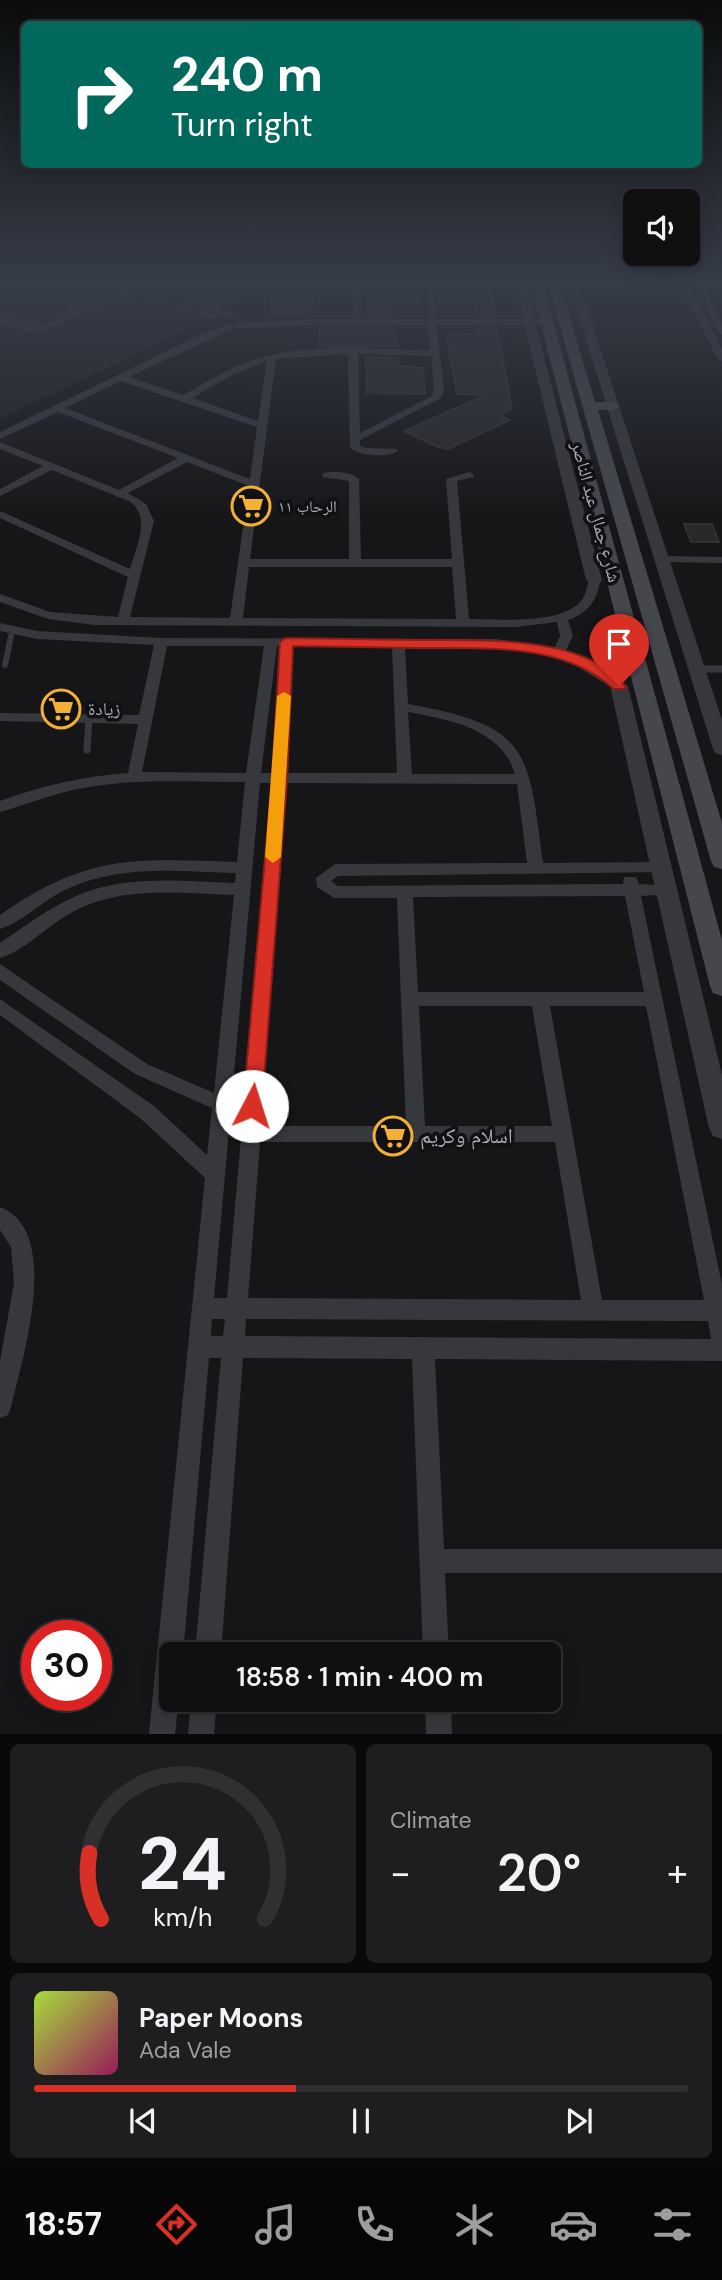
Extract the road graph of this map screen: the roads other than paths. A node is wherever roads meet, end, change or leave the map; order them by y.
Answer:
1 (129, 362) edge
2 (152, 362) edge
3 (256, 362) edge
4 (271, 362) edge
5 (354, 362) edge
6 (436, 362) edge
7 (546, 362) edge
8 (550, 362) edge
9 (576, 362) edge
10 (599, 362) edge
11 (120, 377) junction
12 (183, 399) junction
13 (588, 406) junction
14 (613, 406) junction
15 (57, 408) junction
16 (0, 425) edge
17 (262, 426) junction
18 (0, 436) edge
19 (355, 439) junction
20 (0, 444) edge
21 (393, 451) dead end
22 (580, 457) junction
23 (604, 457) junction
24 (186, 458) junction
25 (52, 466) junction
26 (327, 475) dead end
27 (469, 475) dead end
28 (587, 475) junction
29 (610, 475) junction
30 (254, 484) junction
31 (0, 493) edge
32 (119, 494) junction
33 (0, 514) edge
34 (663, 559) junction
35 (722, 560) edge
36 (244, 563) junction
37 (355, 563) junction
38 (458, 564) junction
39 (134, 575) junction
40 (594, 580) junction
41 (614, 581) junction
42 (0, 598) edge
43 (561, 619) junction
44 (123, 621) junction
45 (236, 622) junction
46 (463, 623) junction
47 (0, 626) edge
48 (37, 635) junction
49 (6, 636) edge
50 (161, 642) junction
51 (279, 642) junction
52 (398, 643) junction
53 (558, 653) junction
54 (5, 665) dead end
55 (697, 669) junction
56 (722, 669) edge
57 (642, 685) junction
58 (619, 686) junction
59 (402, 707) junction
60 (0, 717) edge
61 (89, 719) junction
62 (146, 719) junction
63 (722, 749) edge
64 (87, 750) dead end
65 (134, 777) junction
66 (253, 778) junction
67 (280, 779) junction
68 (405, 779) junction
69 (522, 779) junction
70 (0, 807) edge
71 (722, 859) edge
72 (244, 868) junction
73 (660, 868) junction
74 (536, 869) junction
75 (627, 869) junction
76 (243, 889) junction
77 (666, 890) junction
78 (632, 891) junction
79 (405, 892) junction
80 (0, 922) edge
81 (0, 952) edge
82 (0, 971) edge
83 (722, 986) edge
84 (410, 999) junction
85 (540, 999) junction
86 (655, 999) junction
87 (0, 1006) edge
88 (222, 1104) junction
89 (722, 1128) edge
90 (250, 1134) junction
91 (416, 1134) junction
92 (563, 1134) junction
93 (215, 1175) junction
94 (0, 1216) edge
95 (202, 1308) junction
96 (235, 1308) junction
97 (593, 1310) junction
98 (717, 1311) junction
99 (722, 1338) edge
100 (198, 1347) junction
101 (233, 1347) junction
102 (423, 1348) junction
103 (722, 1350) edge
104 (0, 1407) edge
105 (432, 1561) junction
106 (722, 1561) edge
107 (209, 1642) edge
108 (435, 1642) edge
109 (203, 1712) edge
110 (438, 1712) edge
111 (162, 1734) edge
112 (201, 1734) edge
113 (439, 1734) edge

1 - 16 street
2 - 11 street
3 - 12 street
4 - 17 street
5 - 19 street
6 - 19 street
7 - 40 street
8 - 22 main road, شارع جمال عبد الناصر
9 - 13 main road, شارع جمال عبد الناصر
10 - 14 street
11 - 12 street
11 - 15 street
12 - 17 street
13 - 14 main road
13 - 23 main road, شارع جمال عبد الناصر
14 - 34 street
15 - 18 street
15 - 24 street
17 - 30 street
19 - 21 street
20 - 25 street
22 - 23 main road
22 - 28 main road, شارع جمال عبد الناصر
23 - 29 main road, شارع جمال عبد الناصر
24 - 30 street
24 - 32 street
25 - 31 street
25 - 32 street
26 - 37 street
27 - 38 street
28 - 29 main road
28 - 41 main road, شارع جمال عبد الناصر
29 - 71 main road, شارع جمال عبد الناصر
30 - 36 street
32 - 39 street
33 - 39 street
34 - 35 lane
34 - 55 street
36 - 37 street
36 - 45 street
37 - 38 street
38 - 46 street
39 - 44 street
40 - 41 main road
40 - 43 street
41 - 57 main road, شارع جمال عبد الناصر
42 - 44 street
43 - 46 street
43 - 53 street
44 - 45 street
45 - 46 street
47 - 48 street
48 - 49 street
48 - 50 street
49 - 54 lane
50 - 51 street
50 - 62 street
51 - 52 street
51 - 66 street
51 - 67 street
52 - 53 street
52 - 59 street
53 - 58 street
55 - 56 lane
55 - 63 street
57 - 58 main road
57 - 83 main road, شارع جمال عبد الناصر
58 - 73 street
59 - 68 street
59 - 69 street
60 - 61 street
61 - 62 street
61 - 64 lane
62 - 65 street
65 - 66 street
65 - 70 street
66 - 67 street
66 - 72 street
67 - 68 street
67 - 90 street
68 - 69 street
69 - 74 street
72 - 76 street
72 - 80 street
73 - 75 street
73 - 77 street
74 - 75 street
74 - 79 street
75 - 78 street
76 - 81 street
76 - 88 street
77 - 78 street
77 - 89 street
78 - 79 street
78 - 86 street
79 - 84 street
82 - 88 street
84 - 85 street
84 - 91 street
85 - 86 street
85 - 92 street
86 - 98 street
87 - 93 street
88 - 93 street
90 - 91 street
90 - 96 street
91 - 92 street
92 - 97 street
93 - 95 street
94 - 104 street
95 - 96 street
95 - 100 street
96 - 97 street
96 - 101 street
97 - 98 street
98 - 99 street
100 - 101 street
100 - 111 street
101 - 102 street
101 - 107 street
102 - 103 street
102 - 105 street
105 - 106 street
105 - 108 street
109 - 112 street
110 - 113 street

